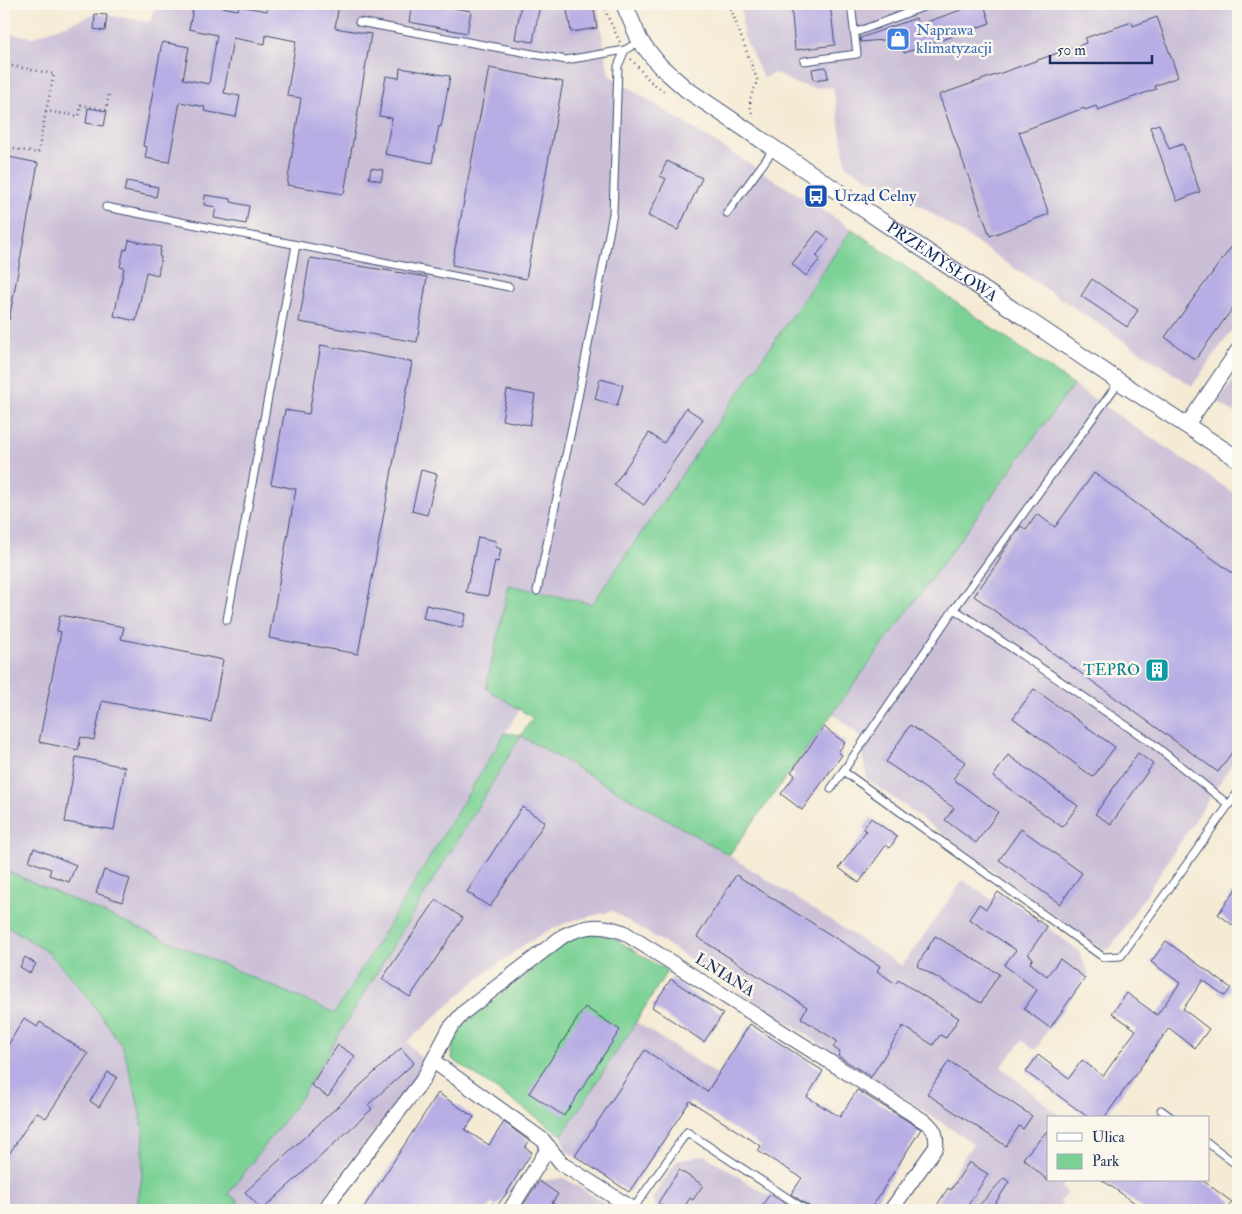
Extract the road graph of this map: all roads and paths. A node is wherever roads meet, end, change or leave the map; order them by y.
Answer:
1 (624, 4) edge
2 (729, 4) edge
3 (851, 4) edge
4 (931, 4) edge
5 (359, 22) dead end
6 (854, 33) junction
7 (640, 41) junction
8 (625, 50) junction
9 (804, 61) dead end
10 (7, 65) dead end
11 (109, 93) dead end
12 (46, 111) junction
13 (754, 120) dead end
14 (4, 146) edge
15 (774, 149) junction
16 (106, 208) dead end
17 (727, 213) dead end
18 (296, 245) junction
19 (509, 288) dead end
20 (1238, 350) edge
21 (1120, 382) junction
22 (1187, 425) junction
23 (1238, 460) edge
24 (537, 592) dead end
25 (954, 609) junction
26 (227, 620) dead end
27 (844, 771) junction
28 (831, 789) dead end
29 (1238, 792) edge
30 (1229, 805) junction
31 (433, 1061) junction
32 (1161, 1110) dead end
33 (1169, 1116) edge
34 (1210, 1145) edge
35 (549, 1147) junction
36 (1238, 1166) edge
37 (325, 1210) edge
38 (510, 1210) edge
39 (634, 1210) edge
40 (806, 1210) edge
41 (891, 1210) edge

1 - 7 street, PRZEMYSŁOWA
2 - 13 path
3 - 6 lane
4 - 6 lane
5 - 8 lane
6 - 9 lane
7 - 8 lane
7 - 15 street, PRZEMYSŁOWA
8 - 24 lane
10 - 12 path
11 - 12 path
12 - 14 path
15 - 17 lane
15 - 21 street, PRZEMYSŁOWA
16 - 18 lane
18 - 19 lane
18 - 26 lane
20 - 22 street
21 - 22 street, PRZEMYSŁOWA
21 - 25 lane
22 - 23 street, PRZEMYSŁOWA
25 - 27 lane
25 - 30 lane
27 - 28 lane
27 - 30 lane
29 - 30 lane
31 - 35 street
31 - 37 street, LNIANA
31 - 41 street, LNIANA
32 - 33 lane
34 - 36 lane
35 - 38 street
35 - 39 street
39 - 40 lane

